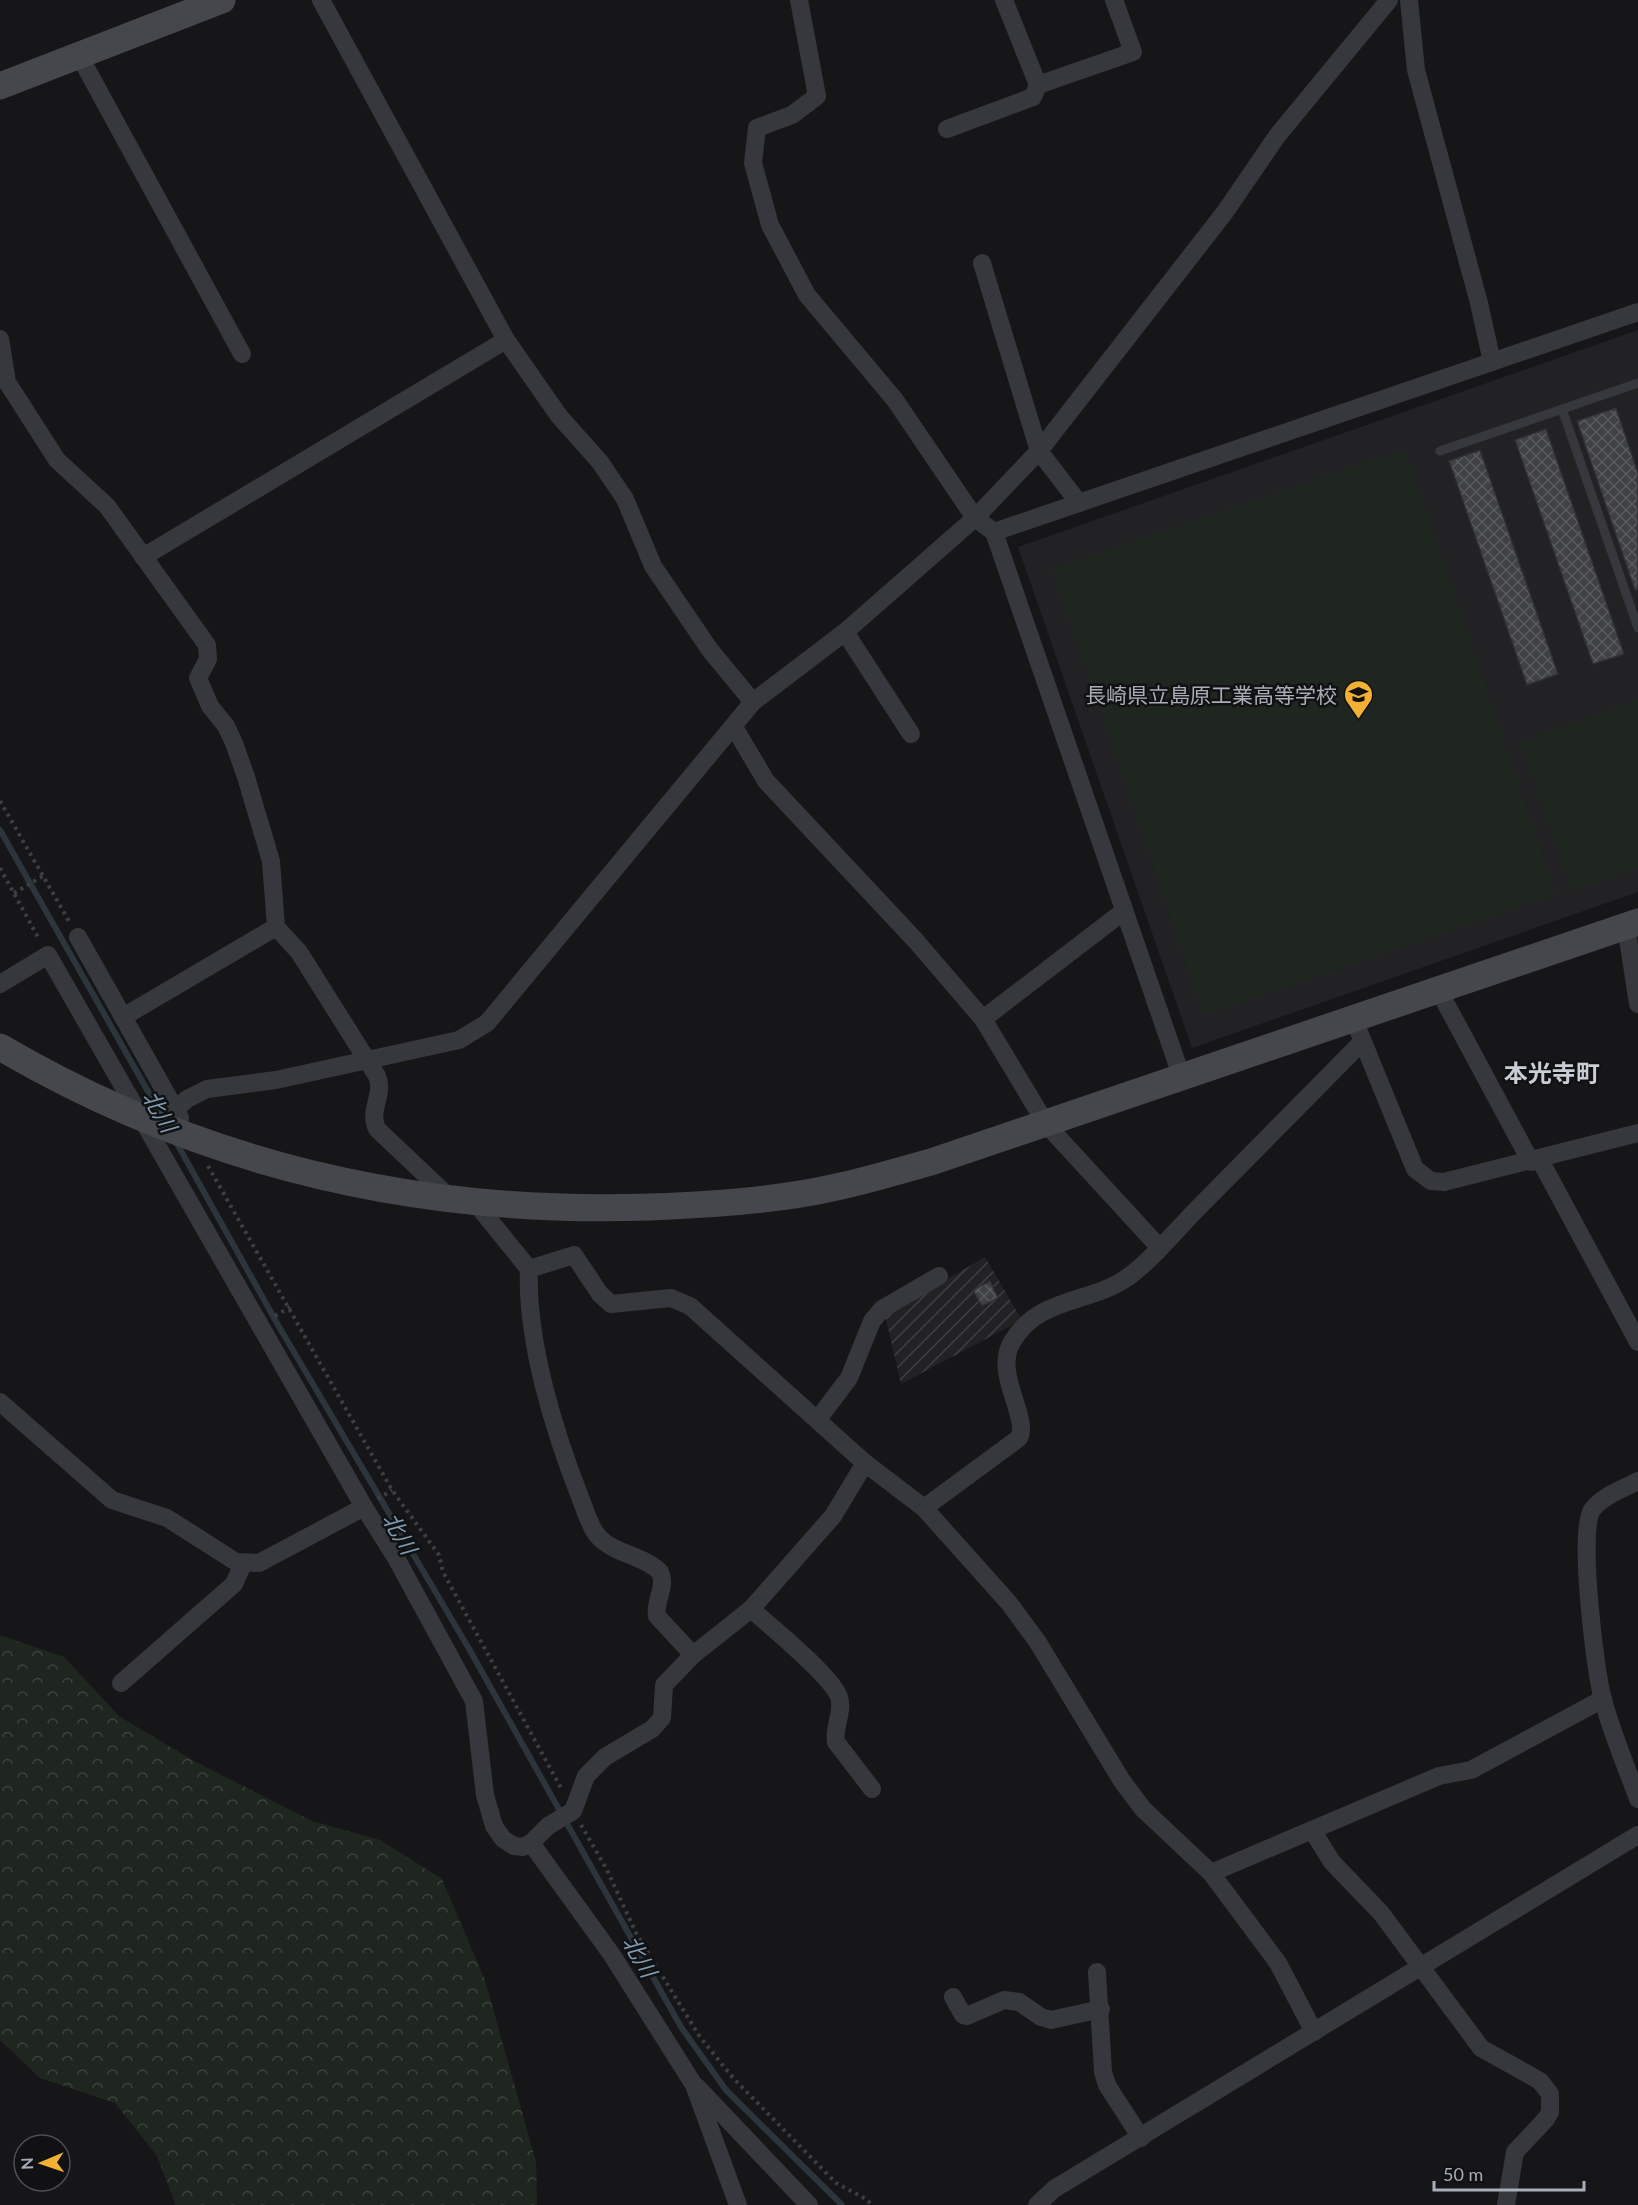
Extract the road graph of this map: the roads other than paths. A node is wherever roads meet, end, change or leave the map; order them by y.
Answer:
1 (222, 0) edge
2 (321, 0) edge
3 (799, 0) edge
4 (1004, 0) edge
5 (1114, 0) edge
6 (1389, 0) edge
7 (1409, 0) edge
8 (79, 55) junction
9 (1038, 85) junction
10 (0, 86) edge
11 (947, 129) dead end
12 (982, 264) dead end
13 (1638, 312) edge
14 (0, 339) edge
15 (506, 340) junction
16 (242, 354) dead end
17 (1492, 362) junction
18 (1638, 383) edge
19 (1562, 409) junction
20 (1039, 451) junction
21 (1440, 451) dead end
22 (1079, 503) junction
23 (975, 518) junction
24 (994, 532) junction
25 (143, 557) junction
26 (1638, 628) edge
27 (845, 632) junction
28 (753, 702) junction
29 (734, 728) junction
30 (911, 734) dead end
31 (1124, 911) junction
32 (1632, 924) edge
33 (276, 927) junction
34 (78, 937) road end
35 (0, 984) edge
36 (1438, 988) junction
37 (1638, 1004) edge
38 (1356, 1016) junction
39 (123, 1017) junction
40 (983, 1019) junction
41 (1362, 1042) junction
42 (0, 1047) edge
43 (367, 1062) junction
44 (1182, 1077) junction
45 (142, 1117) junction
46 (1046, 1124) junction
47 (181, 1125) junction
48 (1638, 1133) edge
49 (1535, 1161) junction
50 (463, 1200) junction
51 (1159, 1247) junction
52 (530, 1269) junction
53 (939, 1276) dead end
54 (1638, 1342) edge
55 (3, 1411) edge
56 (818, 1419) junction
57 (865, 1463) junction
58 (1638, 1481) edge
59 (363, 1507) junction
60 (924, 1508) junction
61 (243, 1564) junction
62 (751, 1608) junction
63 (693, 1655) junction
64 (121, 1683) dead end
65 (1603, 1699) junction
66 (872, 1789) dead end
67 (1638, 1799) edge
68 (1312, 1830) junction
69 (1638, 1834) edge
70 (531, 1844) junction
71 (1211, 1873) junction
72 (1422, 1968) junction
73 (1097, 1972) dead end
74 (953, 1997) dead end
75 (1101, 2009) junction
76 (1314, 2032) junction
77 (694, 2085) junction
78 (1141, 2138) junction
79 (738, 2205) edge
80 (809, 2205) edge
81 (1037, 2205) edge
82 (1506, 2205) edge

1 - 8 street
2 - 15 street
3 - 23 street
4 - 9 street
5 - 9 street
6 - 20 street
7 - 17 street
8 - 10 street
8 - 16 street
9 - 11 street
12 - 20 street
13 - 17 street
14 - 25 street
15 - 25 street
15 - 28 street
17 - 22 street
18 - 19 lane
19 - 21 lane
19 - 26 lane
20 - 22 street
20 - 23 street
22 - 24 street
23 - 24 street
23 - 27 street
24 - 31 street
25 - 33 street
27 - 28 street
27 - 30 street
28 - 29 street
29 - 40 street
29 - 43 street
31 - 40 street
31 - 44 street
32 - 36 street
32 - 37 street
33 - 39 street
33 - 43 street
34 - 39 street
35 - 45 street
36 - 38 street
36 - 49 street
38 - 41 street
38 - 44 street
39 - 47 street
40 - 46 street
41 - 49 street
41 - 51 street
42 - 45 street
43 - 47 street
43 - 50 street
44 - 46 street
45 - 47 street
45 - 59 street
46 - 50 street
46 - 51 street
47 - 50 street
48 - 49 street
49 - 54 street
50 - 52 street
51 - 60 street
52 - 56 street
52 - 63 street
53 - 56 street
55 - 61 street
56 - 57 street
57 - 60 street
57 - 62 street
58 - 65 street
59 - 61 street
59 - 70 street
60 - 71 street
61 - 64 street
62 - 63 street
62 - 66 street
63 - 70 street
65 - 67 street
65 - 68 street
68 - 71 street
68 - 72 street
69 - 72 street
70 - 77 street
71 - 76 street
72 - 76 street
72 - 82 street
73 - 75 street
74 - 75 street
75 - 78 street
76 - 78 street
77 - 79 street
77 - 80 street
78 - 81 street

